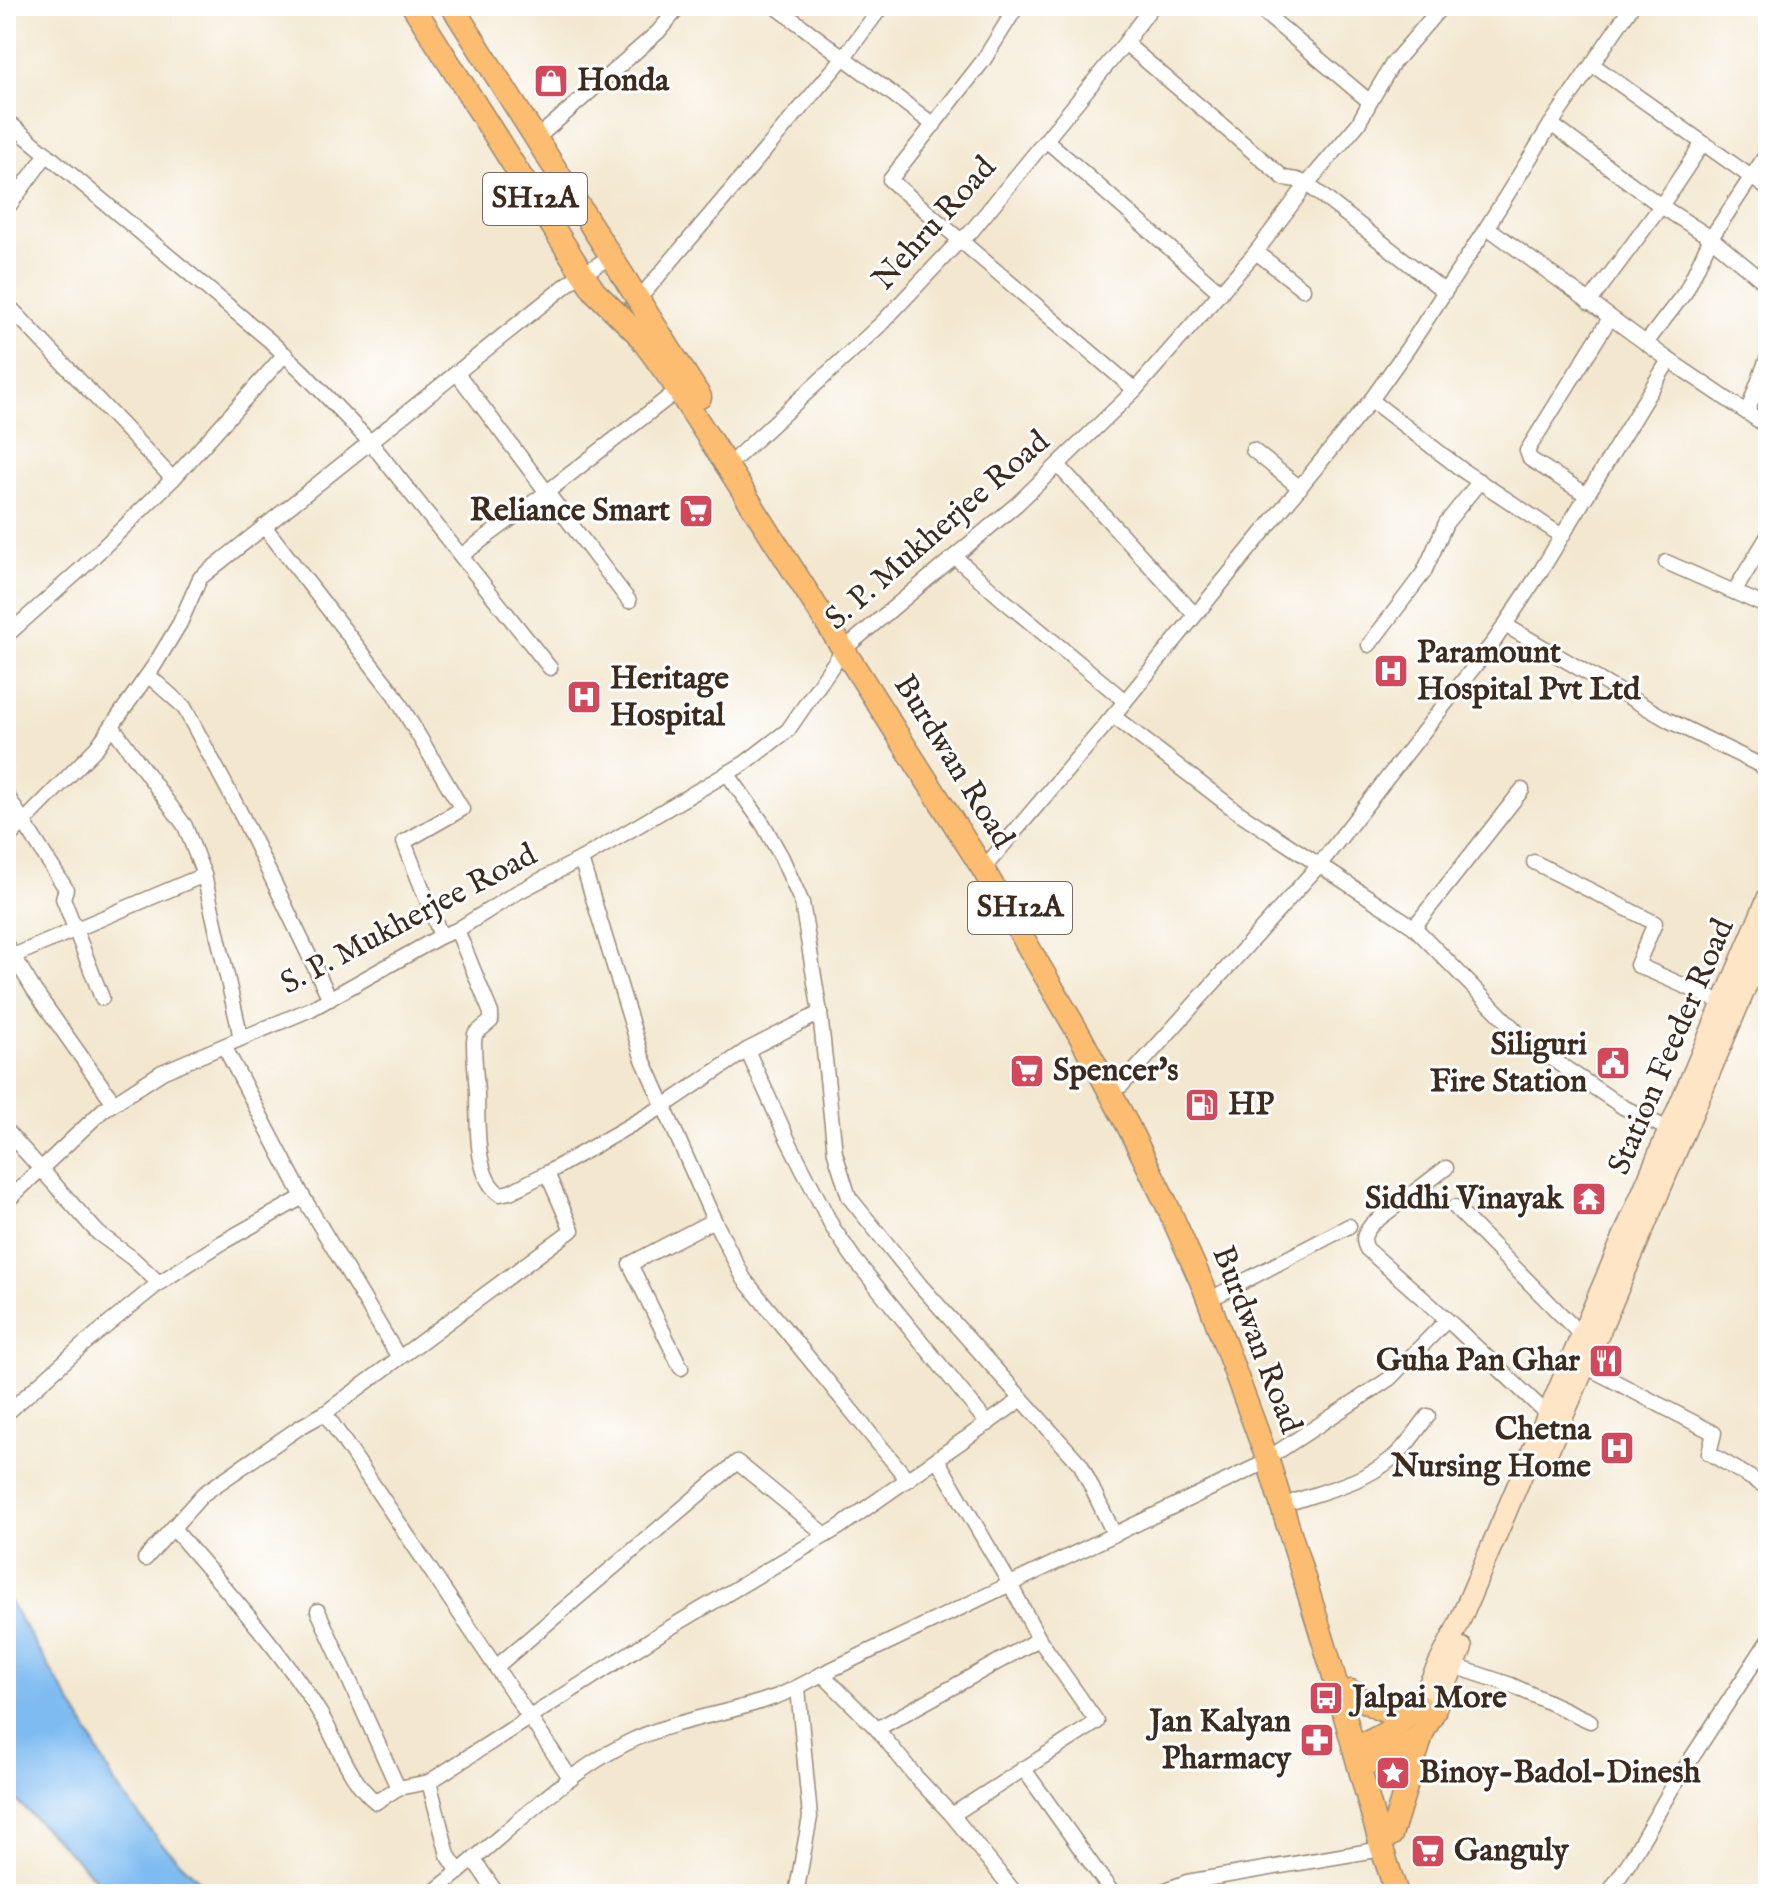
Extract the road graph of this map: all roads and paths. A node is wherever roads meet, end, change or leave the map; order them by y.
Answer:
1 (413, 6) edge
2 (452, 6) edge
3 (680, 6) edge
4 (775, 6) edge
5 (882, 6) edge
6 (1017, 6) edge
7 (1152, 6) edge
8 (1256, 6) edge
9 (1442, 6) edge
10 (1632, 6) edge
11 (1125, 43) junction
12 (844, 57) junction
13 (1593, 65) junction
14 (1370, 102) junction
15 (6, 120) edge
16 (1551, 124) junction
17 (934, 125) junction
18 (537, 138) junction
19 (1046, 140) junction
20 (1703, 143) junction
21 (1768, 152) edge
22 (47, 154) junction
23 (1752, 177) junction
24 (1307, 184) junction
25 (1768, 189) edge
26 (1661, 206) junction
27 (6, 210) edge
28 (1487, 227) junction
29 (1711, 238) junction
30 (960, 240) junction
31 (1256, 252) junction
32 (612, 256) junction
33 (582, 273) junction
34 (1768, 285) edge
35 (1303, 289) dead end
36 (1444, 291) junction
37 (1221, 293) junction
38 (638, 300) junction
39 (6, 303) edge
40 (1589, 303) junction
41 (1610, 318) junction
42 (1646, 343) junction
43 (285, 354) junction
44 (1768, 356) edge
45 (1669, 360) junction
46 (456, 372) junction
47 (678, 390) junction
48 (1135, 390) junction
49 (1371, 400) junction
50 (1747, 413) junction
51 (1768, 427) edge
52 (371, 443) junction
53 (1253, 450) dead end
54 (732, 462) junction
55 (1058, 465) junction
56 (173, 479) junction
57 (1480, 481) junction
58 (1300, 488) junction
59 (547, 492) junction
60 (1587, 495) junction
61 (264, 526) junction
62 (1562, 536) junction
63 (1768, 536) edge
64 (462, 555) junction
65 (955, 557) junction
66 (1666, 562) dead end
67 (1734, 592) junction
68 (629, 601) dead end
69 (1768, 607) edge
70 (1195, 615) junction
71 (1505, 625) junction
72 (6, 635) edge
73 (1369, 645) dead end
74 (848, 646) junction
75 (550, 668) dead end
76 (148, 675) junction
77 (1125, 701) junction
78 (1113, 716) junction
79 (112, 726) junction
80 (1768, 769) edge
81 (727, 773) junction
82 (1522, 790) dead end
83 (6, 794) edge
84 (24, 821) junction
85 (6, 840) edge
86 (581, 859) junction
87 (1534, 862) dead end
88 (1320, 864) junction
89 (987, 865) junction
90 (204, 875) junction
91 (1768, 897) edge
92 (1414, 927) junction
93 (76, 930) junction
94 (457, 930) junction
95 (1768, 935) edge
96 (441, 936) junction
97 (10, 950) edge
98 (102, 998) dead end
99 (330, 999) junction
100 (1723, 1003) junction
101 (820, 1013) junction
102 (241, 1038) junction
103 (224, 1046) junction
104 (747, 1050) junction
105 (1122, 1085) junction
106 (114, 1103) junction
107 (664, 1106) junction
108 (6, 1130) edge
109 (1676, 1133) junction
110 (1446, 1168) dead end
111 (41, 1169) junction
112 (547, 1173) junction
113 (303, 1197) junction
114 (6, 1202) edge
115 (1455, 1207) dead end
116 (714, 1220) junction
117 (1349, 1226) dead end
118 (159, 1283) junction
119 (1220, 1294) junction
120 (1447, 1320) junction
121 (1582, 1336) junction
122 (399, 1358) junction
123 (1585, 1366) junction
124 (681, 1368) dead end
125 (1022, 1399) junction
126 (7, 1413) edge
127 (325, 1413) junction
128 (1548, 1415) junction
129 (1428, 1416) dead end
130 (988, 1424) junction
131 (1273, 1456) junction
132 (937, 1459) junction
133 (908, 1480) junction
134 (1768, 1488) edge
135 (1295, 1501) junction
136 (173, 1528) junction
137 (1114, 1534) junction
138 (826, 1535) junction
139 (145, 1559) dead end
140 (1010, 1584) junction
141 (318, 1611) dead end
142 (1039, 1639) junction
143 (1768, 1641) edge
144 (1454, 1666) junction
145 (496, 1667) junction
146 (822, 1674) junction
147 (798, 1688) junction
148 (1351, 1691) junction
149 (1422, 1715) junction
150 (530, 1717) junction
151 (1590, 1721) dead end
152 (877, 1729) junction
153 (1362, 1754) junction
154 (1023, 1768) junction
155 (571, 1779) junction
156 (429, 1782) junction
157 (398, 1788) junction
158 (952, 1815) junction
159 (1387, 1842) junction
160 (474, 1860) junction
161 (459, 1872) junction
162 (436, 1890) dead end
163 (497, 1894) edge
164 (796, 1894) edge
165 (1016, 1894) edge
166 (1113, 1894) edge
167 (1155, 1894) edge
168 (1397, 1894) edge
169 (1411, 1894) edge
170 (1608, 1894) edge

1 - 33 main road, Burdwan Road / SH12A
2 - 18 main road, Burdwan Road / SH12A
3 - 18 street
4 - 12 street
5 - 12 street
6 - 17 street
7 - 11 street, Nehru Road
8 - 14 street
9 - 14 street, S. P. Mukherjee Road
10 - 13 street
11 - 19 street, Nehru Road
11 - 24 street
12 - 17 street
12 - 38 street
13 - 16 street
13 - 20 street
14 - 24 street, S. P. Mukherjee Road
15 - 22 street
16 - 26 street
16 - 28 street
17 - 30 street
18 - 32 main road, Burdwan Road / SH12A
19 - 30 street, Nehru Road
19 - 37 street
20 - 23 street
20 - 26 street
21 - 23 street
22 - 27 street
22 - 43 street
23 - 25 street
23 - 29 street
24 - 31 street, S. P. Mukherjee Road
24 - 36 street
26 - 29 street
26 - 40 street
28 - 36 street
28 - 40 street
29 - 34 street
29 - 42 street
30 - 48 street
30 - 54 street, Nehru Road
31 - 35 street
31 - 37 street, S. P. Mukherjee Road
32 - 33 street
32 - 38 main road, Burdwan Road / SH12A
33 - 46 street
33 - 47 main road, Burdwan Road / SH12A
36 - 49 street
37 - 48 street, S. P. Mukherjee Road
38 - 54 main road, Burdwan Road / SH12A
39 - 56 street
40 - 41 street
41 - 42 street
41 - 60 street
42 - 45 street
43 - 52 street
43 - 56 street
44 - 50 street
45 - 50 street
45 - 60 street
46 - 52 street
46 - 59 street
47 - 54 main road, Burdwan Road / SH12A
47 - 59 street
48 - 55 street, S. P. Mukherjee Road
49 - 57 street
49 - 58 street
50 - 51 street
52 - 61 street
52 - 64 street
53 - 58 street
54 - 74 main road, Burdwan Road / SH12A
55 - 65 street, S. P. Mukherjee Road
55 - 70 street
56 - 72 street
57 - 62 street
57 - 73 street
58 - 70 street
59 - 64 street
59 - 68 street
60 - 62 street
61 - 76 street
61 - 96 street
62 - 71 street
63 - 67 street
64 - 75 street
65 - 74 street, S. P. Mukherjee Road
65 - 77 street
66 - 67 street
67 - 69 street
70 - 77 street
71 - 80 street
71 - 88 street
74 - 81 street, S. P. Mukherjee Road
74 - 89 main road, Burdwan Road / SH12A
76 - 79 street
76 - 99 street
77 - 78 street
78 - 88 street
78 - 89 street
79 - 84 street
79 - 90 street
81 - 86 street, S. P. Mukherjee Road
81 - 101 street
82 - 92 street
83 - 84 street
84 - 85 street
84 - 93 street
86 - 94 street, S. P. Mukherjee Road
86 - 107 street
87 - 100 street
88 - 92 street
88 - 105 street
89 - 105 main road, Burdwan Road / SH12A
89 - 131 main road, Burdwan Road / SH12A
90 - 93 street
90 - 102 street
91 - 100 street, Station Feeder Road
92 - 109 street
93 - 97 street
93 - 98 street
94 - 96 street, S. P. Mukherjee Road
94 - 112 street
95 - 109 street, Station Feeder Road
96 - 99 street, S. P. Mukherjee Road
97 - 106 street
99 - 102 street, S. P. Mukherjee Road
100 - 109 street, Station Feeder Road
101 - 104 street
101 - 125 street
102 - 103 street, S. P. Mukherjee Road
103 - 106 street, S. P. Mukherjee Road
103 - 113 street
104 - 107 street
104 - 130 street
105 - 119 main road, Burdwan Road / SH12A
106 - 111 street, S. P. Mukherjee Road
107 - 112 street
107 - 116 street
108 - 111 street
109 - 121 street, Station Feeder Road
109 - 123 street, Station Feeder Road
110 - 120 street
111 - 114 street, S. P. Mukherjee Road
111 - 118 street
112 - 122 street
113 - 118 street
113 - 122 street
115 - 121 street
116 - 124 street
116 - 133 street
117 - 119 street
118 - 126 street
119 - 131 main road, Burdwan Road / SH12A
120 - 128 street
120 - 131 street
121 - 128 street, Station Feeder Road
122 - 127 street
123 - 134 street
123 - 144 street, Station Feeder Road
125 - 130 street
125 - 137 street
127 - 136 street
127 - 145 street
128 - 149 street, Station Feeder Road
129 - 135 street
130 - 132 street
131 - 135 main road, Burdwan Road / SH12A
131 - 137 street
131 - 153 main road, Burdwan Road / SH12A
132 - 133 street
132 - 140 street
133 - 138 street
135 - 148 main road, Burdwan Road / SH12A
136 - 139 street
136 - 157 street
137 - 140 street
138 - 145 street
138 - 150 street
140 - 142 street
140 - 146 street
141 - 157 street
142 - 152 street
142 - 154 street
143 - 170 street
144 - 149 street, Station Feeder Road
144 - 151 street
145 - 150 street
146 - 147 street
146 - 152 street
147 - 155 street
147 - 164 street
148 - 149 main road
148 - 153 main road, Burdwan Road / SH12A
149 - 153 main road
149 - 159 main road
150 - 155 street
150 - 156 street
152 - 158 street
153 - 159 main road, Burdwan Road / SH12A
154 - 158 street
154 - 166 street
155 - 160 street
156 - 157 street
156 - 161 street
158 - 165 street
159 - 167 street
159 - 168 main road, Burdwan Road / SH12A
159 - 169 main road, Burdwan Road / SH12A
160 - 161 street
160 - 163 street
161 - 162 street

